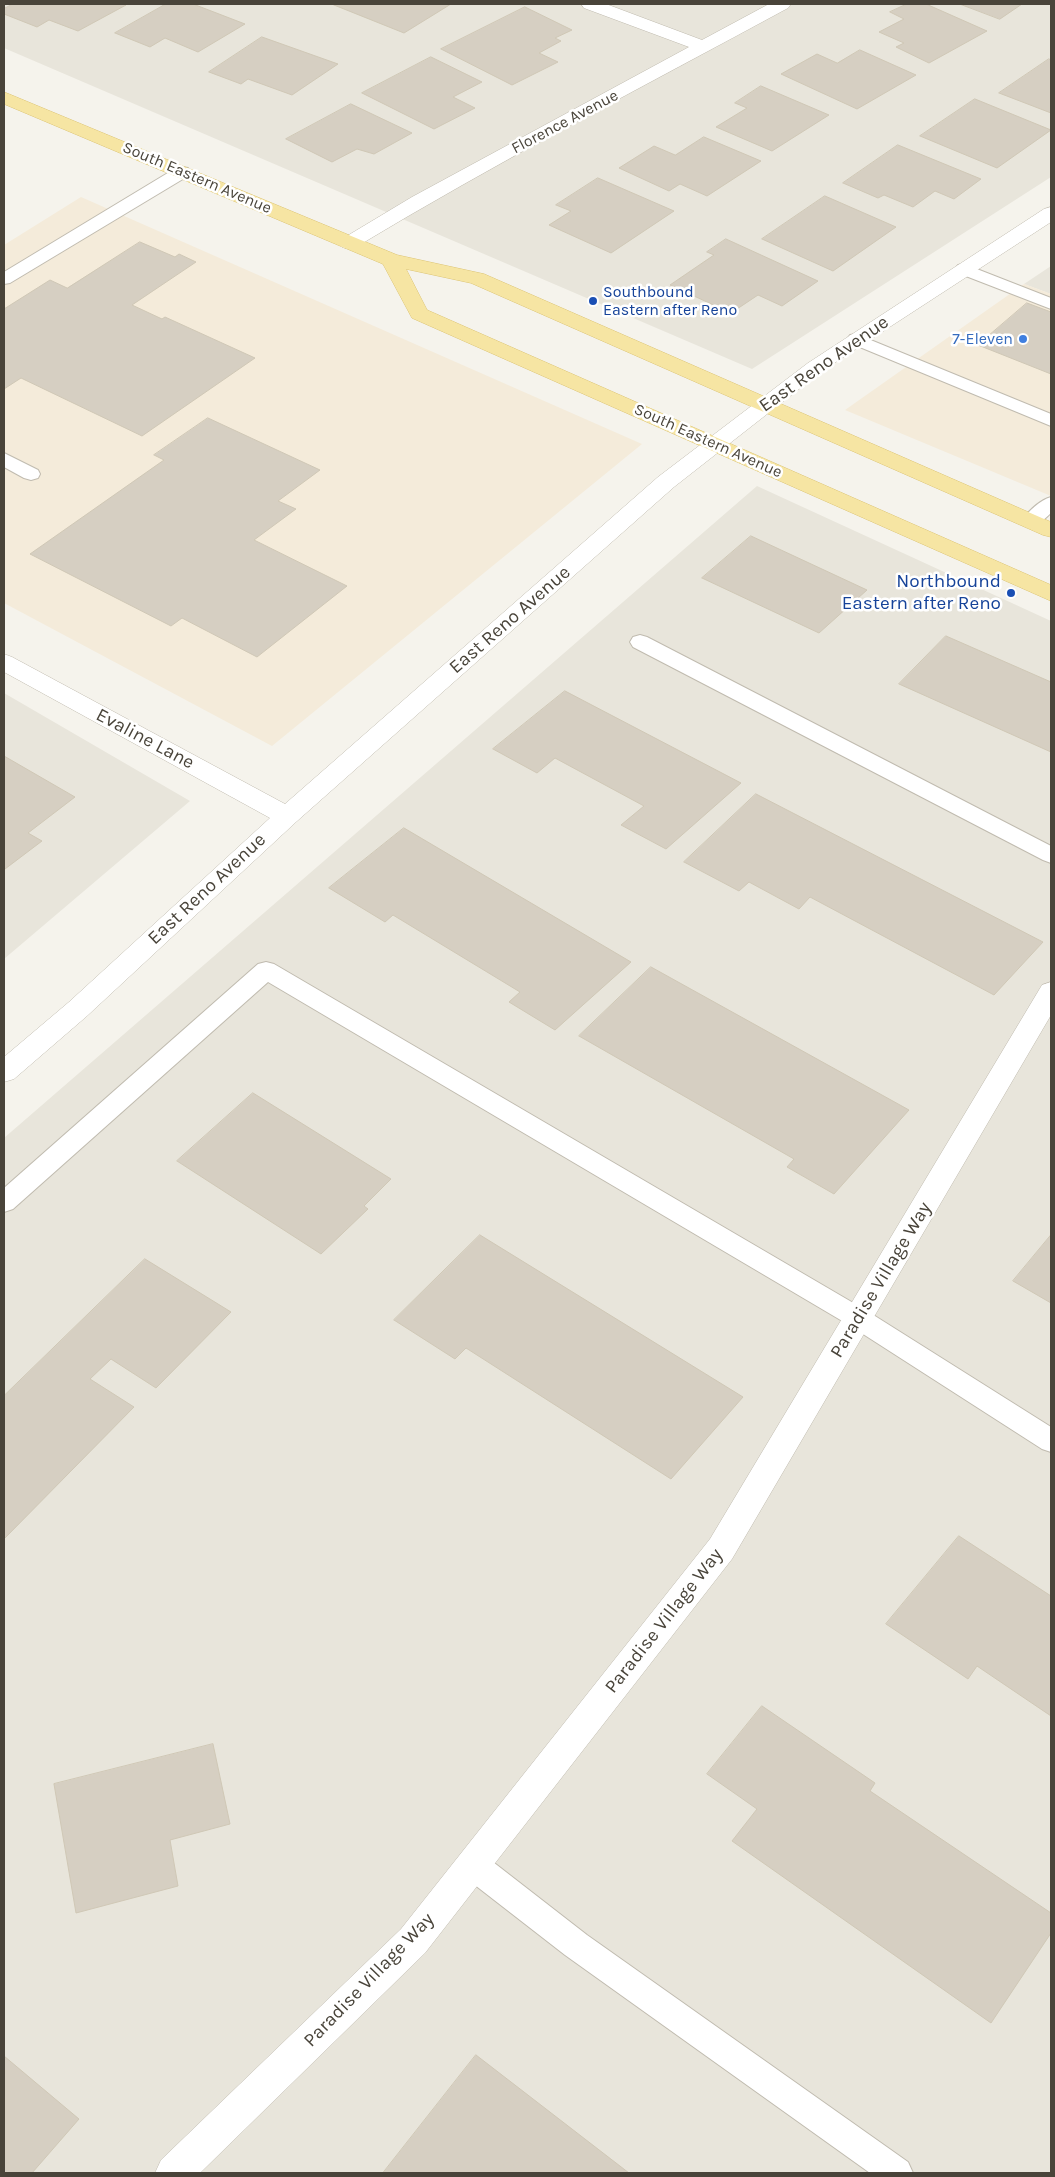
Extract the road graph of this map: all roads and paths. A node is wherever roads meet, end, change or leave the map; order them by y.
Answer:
1 (590, 4) edge
2 (782, 4) edge
3 (704, 47) junction
4 (4, 97) edge
5 (182, 172) junction
6 (1051, 213) edge
7 (349, 243) junction
8 (391, 260) junction
9 (964, 269) junction
10 (4, 279) edge
11 (1051, 304) edge
12 (856, 339) junction
13 (765, 405) junction
14 (1051, 421) edge
15 (714, 444) junction
16 (4, 459) edge
17 (31, 474) dead end
18 (1051, 503) edge
19 (1032, 521) junction
20 (1051, 530) edge
21 (1051, 594) edge
22 (640, 642) dead end
23 (4, 662) edge
24 (287, 816) junction
25 (1051, 855) edge
26 (1051, 992) edge
27 (4, 1072) edge
28 (4, 1202) edge
29 (858, 1318) junction
30 (1051, 1441) edge
31 (473, 1865) junction
32 (174, 2173) edge
33 (898, 2173) edge

1 - 3 street
2 - 3 street, Florence Avenue
3 - 7 street, Florence Avenue
4 - 5 main road, South Eastern Avenue
5 - 7 main road, South Eastern Avenue
5 - 10 lane
6 - 9 street, East Reno Avenue
7 - 8 main road, South Eastern Avenue
8 - 13 main road, South Eastern Avenue
8 - 15 main road, South Eastern Avenue
9 - 11 lane
9 - 12 street, East Reno Avenue
12 - 13 street, East Reno Avenue
12 - 14 lane
13 - 15 street, East Reno Avenue
13 - 19 main road, South Eastern Avenue
15 - 21 main road, South Eastern Avenue
15 - 24 street, East Reno Avenue
16 - 17 lane
18 - 19 lane
19 - 20 main road, South Eastern Avenue
22 - 25 lane
23 - 24 street, Evaline Lane
24 - 27 street, East Reno Avenue
26 - 29 street, Paradise Village Way
28 - 29 lane
29 - 30 lane
29 - 31 street, Paradise Village Way
31 - 32 street, Paradise Village Way
31 - 33 lane

